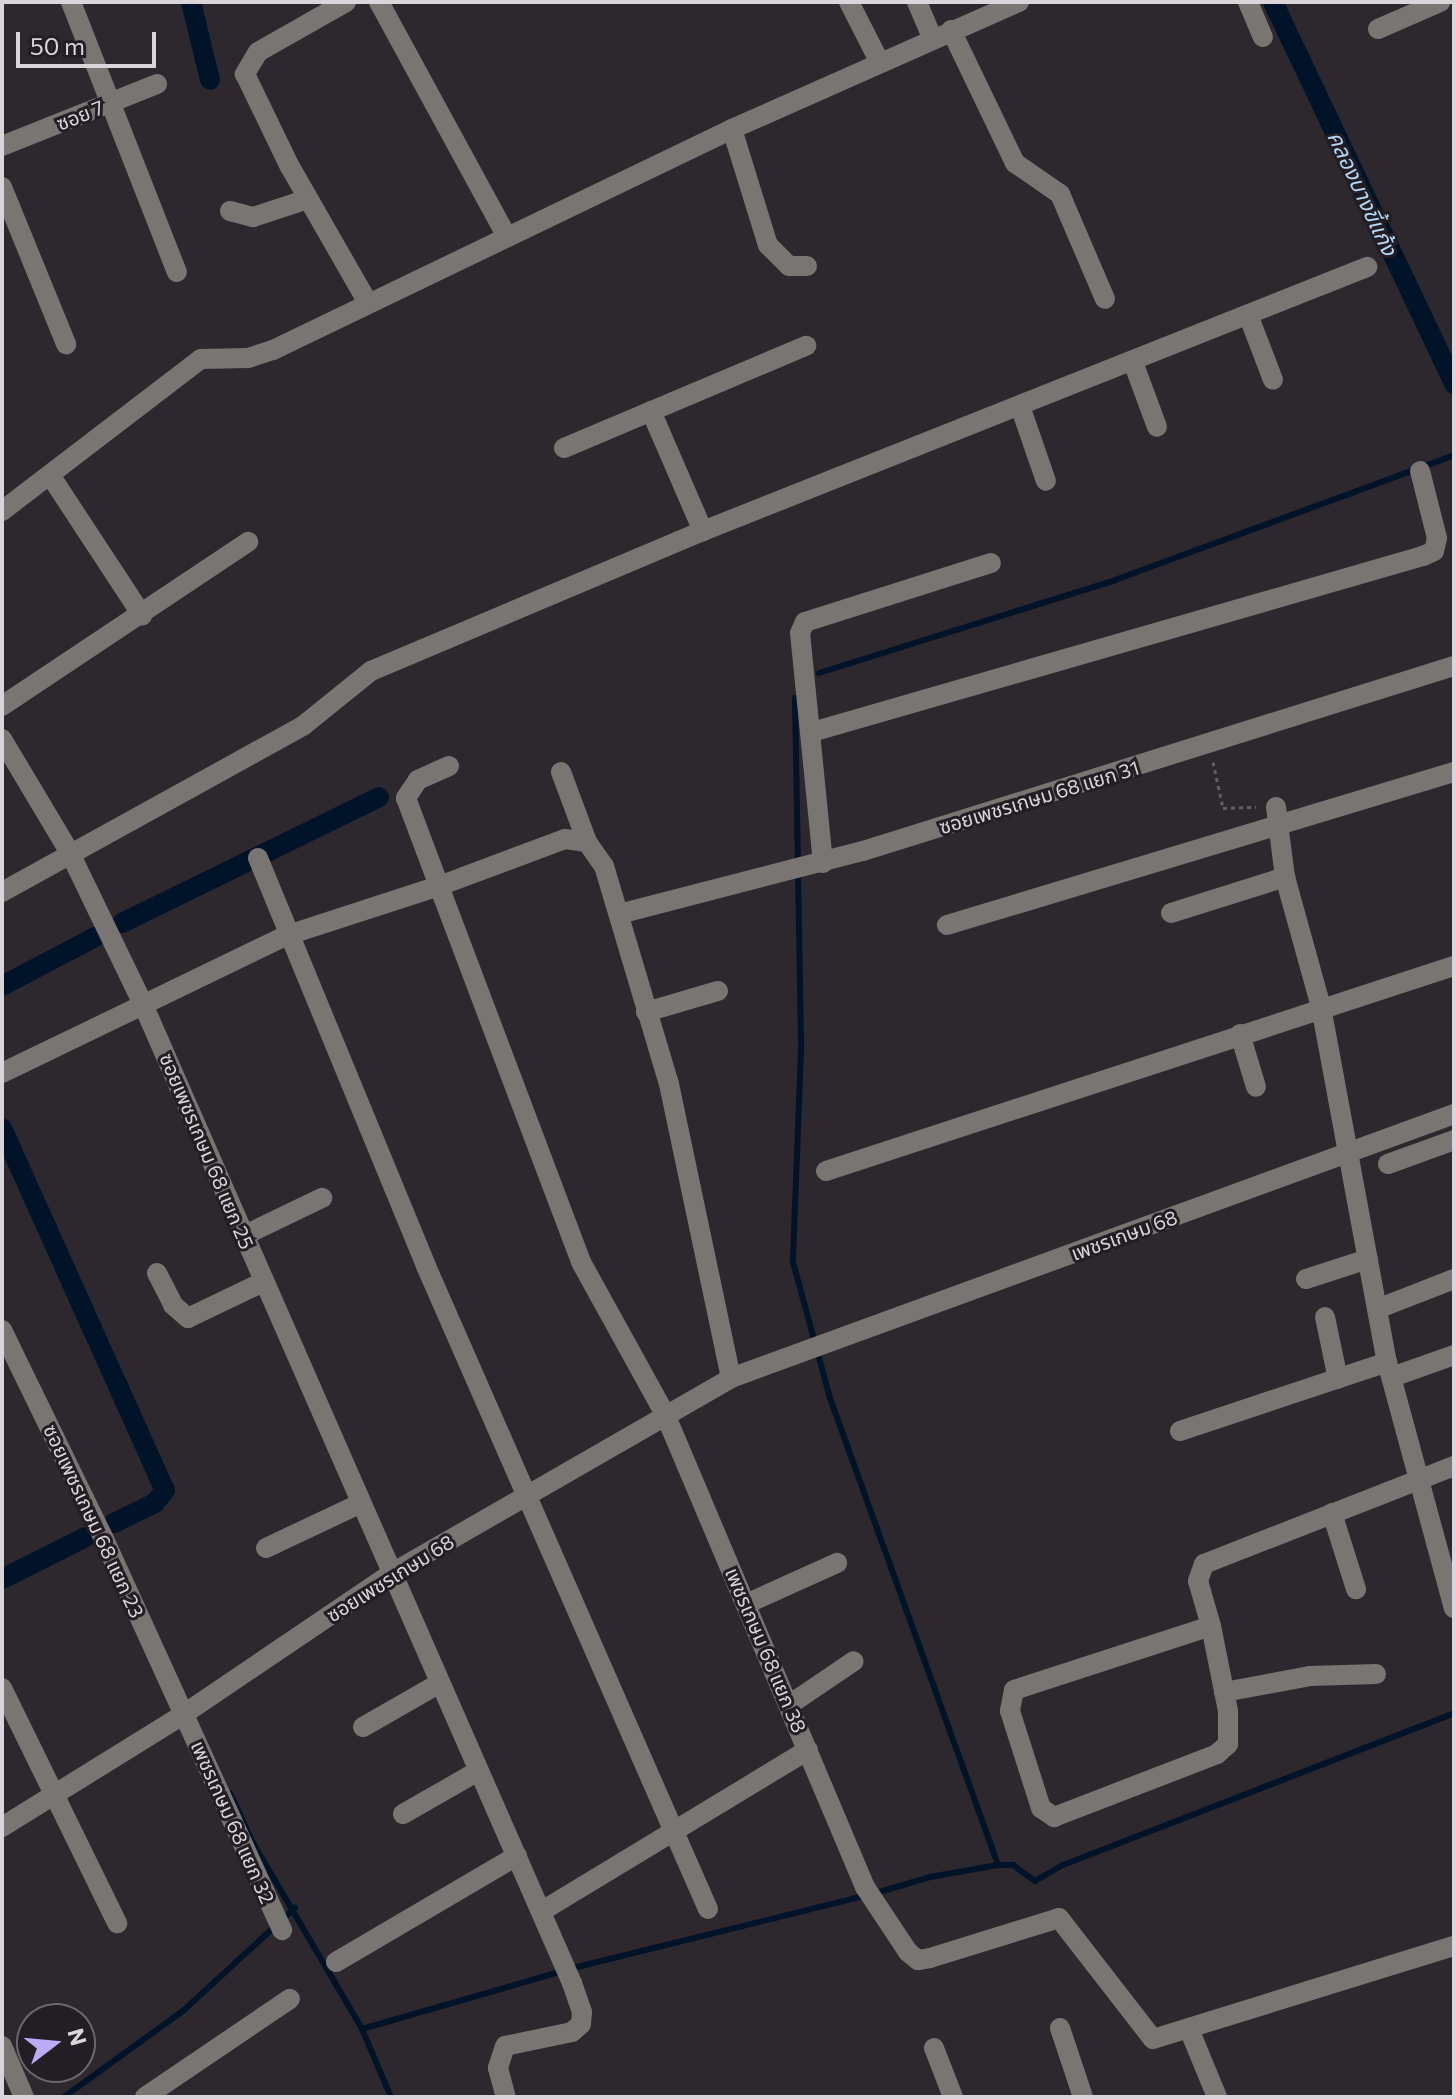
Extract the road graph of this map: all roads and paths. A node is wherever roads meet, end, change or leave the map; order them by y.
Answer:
1 (71, 2) edge
2 (346, 2) edge
3 (379, 2) edge
4 (849, 2) edge
5 (917, 2) edge
6 (1019, 2) edge
7 (1248, 2) edge
8 (1440, 2) edge
9 (1378, 29) dead end
10 (951, 30) junction
11 (1263, 37) dead end
12 (932, 38) junction
13 (879, 61) junction
14 (157, 84) dead end
15 (112, 102) junction
16 (732, 129) junction
17 (2, 146) edge
18 (2, 187) edge
19 (308, 199) junction
20 (230, 211) dead end
21 (506, 235) junction
22 (807, 266) dead end
23 (1367, 267) dead end
24 (177, 272) dead end
25 (1105, 299) dead end
26 (367, 301) junction
27 (1249, 317) junction
28 (66, 344) dead end
29 (806, 346) dead end
30 (1133, 362) junction
31 (1273, 380) dead end
32 (1020, 406) junction
33 (651, 411) junction
34 (1157, 427) dead end
35 (564, 448) dead end
36 (1420, 471) dead end
37 (50, 475) junction
38 (1046, 481) dead end
39 (2, 511) edge
40 (703, 531) junction
41 (248, 542) dead end
42 (991, 563) dead end
43 (142, 615) junction
44 (1454, 666) edge
45 (2, 706) edge
46 (812, 732) junction
47 (2, 739) edge
48 (1209, 744) junction
49 (449, 766) dead end
50 (561, 772) dead end
51 (1454, 772) edge
52 (1278, 816) junction
53 (587, 842) junction
54 (70, 853) junction
55 (258, 858) dead end
56 (823, 863) junction
57 (1285, 877) junction
58 (439, 886) junction
59 (2, 892) edge
60 (1171, 913) dead end
61 (619, 914) junction
62 (947, 925) dead end
63 (288, 935) junction
64 (1454, 966) edge
65 (718, 991) dead end
66 (142, 1002) junction
67 (1321, 1007) junction
68 (646, 1012) junction
69 (1240, 1034) junction
70 (2, 1073) edge
71 (1256, 1087) dead end
72 (1454, 1114) edge
73 (1454, 1140) edge
74 (1349, 1153) junction
75 (1388, 1164) dead end
76 (826, 1171) dead end
77 (322, 1198) dead end
78 (243, 1236) junction
79 (1368, 1259) junction
80 (157, 1273) dead end
81 (1306, 1279) dead end
82 (1454, 1279) edge
83 (263, 1282) junction
84 (1377, 1309) junction
85 (1325, 1317) dead end
86 (2, 1330) edge
87 (1454, 1355) edge
88 (793, 1356) joint
89 (1390, 1370) junction
90 (731, 1378) junction
91 (1338, 1379) junction
92 (665, 1414) junction
93 (1180, 1431) dead end
94 (1454, 1466) edge
95 (1423, 1479) junction
96 (530, 1495) junction
97 (359, 1504) junction
98 (1332, 1513) junction
99 (266, 1548) dead end
100 (837, 1563) dead end
101 (394, 1572) junction
102 (1356, 1589) dead end
103 (746, 1604) junction
104 (1454, 1608) edge
105 (1211, 1626) junction
106 (854, 1661) dead end
107 (1376, 1674) dead end
108 (438, 1684) junction
109 (2, 1688) edge
110 (1224, 1692) junction
111 (789, 1705) junction
112 (184, 1714) junction
113 (363, 1727) dead end
114 (808, 1750) junction
115 (478, 1771) junction
116 (55, 1795) junction
117 (403, 1814) dead end
118 (2, 1827) edge
119 (674, 1833) junction
120 (517, 1856) junction
121 (708, 1909) dead end
122 (542, 1911) junction
123 (117, 1923) dead end
124 (282, 1930) dead end
125 (1454, 1946) edge
126 (336, 1962) dead end
127 (290, 1999) dead end
128 (1060, 2028) dead end
129 (1189, 2029) junction
130 (2, 2046) edge
131 (934, 2048) dead end
132 (23, 2095) edge
133 (145, 2097) edge
134 (506, 2097) edge
135 (953, 2097) edge
136 (1083, 2097) edge
137 (1217, 2097) edge

1 - 15 street
2 - 19 street
3 - 21 street
4 - 13 street
5 - 12 street
6 - 10 street
7 - 11 street
8 - 9 street
10 - 12 street
10 - 25 street
12 - 13 street
13 - 16 street
14 - 15 street, ซอย 7
15 - 17 street, ซอย 7
15 - 24 street
16 - 21 street
16 - 22 street
18 - 28 street
19 - 20 street
19 - 26 street
21 - 26 street
23 - 27 street
26 - 37 street
27 - 30 street
27 - 31 street
29 - 33 street
30 - 32 street
30 - 34 street
32 - 38 street
32 - 40 street
33 - 35 street
33 - 40 street
36 - 46 street
37 - 39 street
37 - 43 street
40 - 54 street
41 - 43 street
42 - 46 street
43 - 45 street
44 - 48 street, ซอยเพชรเกษม 68 แยก 31
46 - 56 street
47 - 54 street, ซอยเพชรเกษม 68 แยก 25
48 - 52 path
48 - 56 street, ซอยเพชรเกษม 68 แยก 31
49 - 58 street, เพชรเกษม 68 แยก 38
50 - 53 street
51 - 52 street
52 - 57 street
52 - 62 street
53 - 58 street
53 - 61 street
54 - 59 street
54 - 66 street, ซอยเพชรเกษม 68 แยก 25
55 - 63 street
56 - 61 street, ซอยเพชรเกษม 68 แยก 31
57 - 60 street
57 - 67 street
58 - 63 street
58 - 92 street, เพชรเกษม 68 แยก 38
61 - 68 street
63 - 66 street
63 - 96 street
64 - 67 street
65 - 68 street
66 - 70 street
66 - 78 street, ซอยเพชรเกษม 68 แยก 25
67 - 69 street
67 - 74 street
68 - 90 street
69 - 71 street
69 - 76 street
72 - 74 street, เพชรเกษม 68
73 - 75 street
74 - 79 street
74 - 88 street, เพชรเกษม 68
77 - 78 street
78 - 83 street, ซอยเพชรเกษม 68 แยก 25
79 - 81 street
79 - 84 street
80 - 83 street
82 - 84 street
83 - 97 street, ซอยเพชรเกษม 68 แยก 25
84 - 89 street
85 - 91 street
86 - 112 street, ซอยเพชรเกษม 68 แยก 23
87 - 89 street
88 - 90 street, ซอยเพชรเกษม 68
89 - 91 street
89 - 95 street
90 - 92 street, ซอยเพชรเกษม 68
91 - 93 street
92 - 96 street, ซอยเพชรเกษม 68
92 - 103 street, เพชรเกษม 68 แยก 38
94 - 95 street
95 - 98 street
95 - 104 street
96 - 101 street, ซอยเพชรเกษม 68
96 - 119 street
97 - 99 street
97 - 101 street, ซอยเพชรเกษม 68 แยก 25
98 - 102 street
98 - 105 street
100 - 103 street
101 - 108 street, ซอยเพชรเกษม 68 แยก 25
101 - 112 street, ซอยเพชรเกษม 68
103 - 111 street, เพชรเกษม 68 แยก 38
105 - 110 street
105 - 110 street
106 - 111 street
107 - 110 street
108 - 113 street
108 - 115 street, ซอยเพชรเกษม 68 แยก 25
109 - 116 street
111 - 114 street, เพชรเกษม 68 แยก 38
112 - 116 street, ซอยเพชรเกษม 68
112 - 124 street, เพชรเกษม 68 แยก 32
114 - 119 street
114 - 129 street, เพชรเกษม 68 แยก 38
115 - 117 street
115 - 120 street, ซอยเพชรเกษม 68 แยก 25
116 - 118 street, ซอยเพชรเกษม 68
116 - 123 street
119 - 121 street
119 - 122 street
120 - 122 street, ซอยเพชรเกษม 68 แยก 25
120 - 126 street
122 - 134 street, ซอยเพชรเกษม 68 แยก 25
125 - 129 street
127 - 133 street
128 - 136 street
129 - 137 street
130 - 132 street
131 - 135 street

